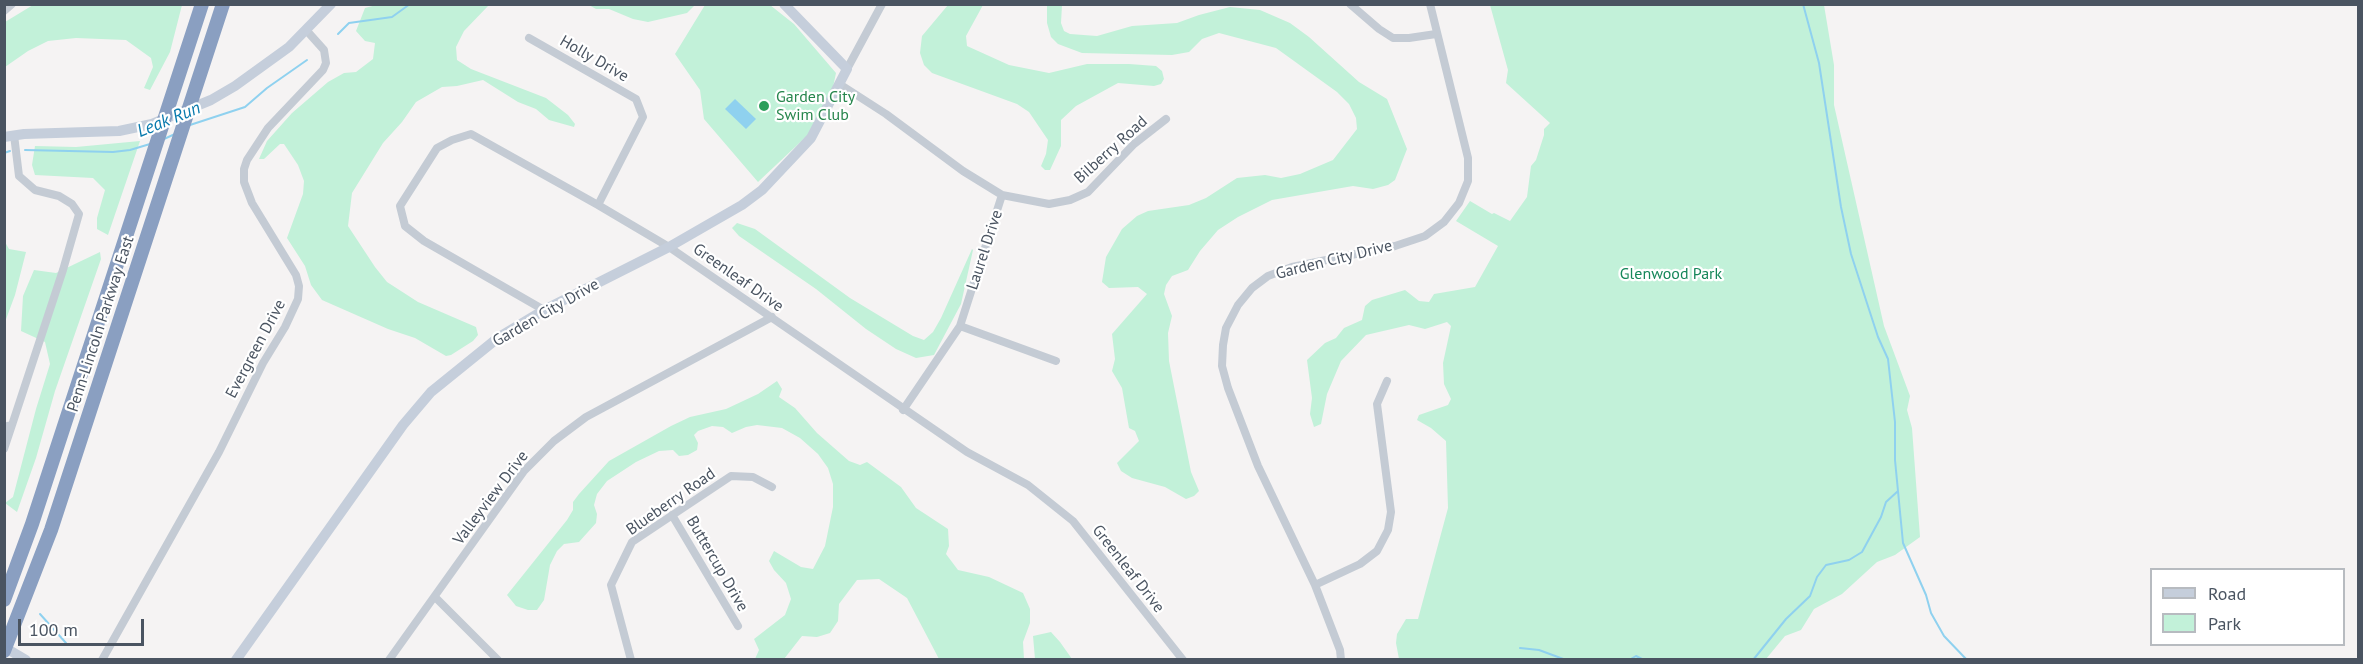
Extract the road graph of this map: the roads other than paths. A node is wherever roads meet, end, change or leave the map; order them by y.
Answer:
1 (12, 4) edge
2 (202, 4) edge
3 (223, 4) edge
4 (331, 4) edge
5 (784, 4) edge
6 (882, 4) edge
7 (1350, 4) edge
8 (1430, 4) edge
9 (4, 11) edge
10 (307, 31) junction
11 (1436, 34) junction
12 (529, 38) dead end
13 (848, 69) junction
14 (841, 85) junction
15 (1166, 119) dead end
16 (9, 136) edge
17 (1002, 195) junction
18 (598, 204) junction
19 (669, 247) junction
20 (544, 310) junction
21 (772, 317) junction
22 (960, 326) junction
23 (1056, 361) dead end
24 (1388, 381) dead end
25 (903, 410) junction
26 (8, 426) edge
27 (5, 448) edge
28 (772, 487) dead end
29 (672, 515) junction
30 (1314, 585) junction
31 (435, 597) junction
32 (4, 600) edge
33 (738, 626) dead end
34 (4, 646) edge
35 (10, 652) edge
36 (26, 660) edge
37 (102, 660) edge
38 (236, 660) edge
39 (389, 660) edge
40 (498, 660) edge
41 (631, 660) edge
42 (1182, 660) edge
43 (1341, 660) edge

1 - 9 street
2 - 32 highway, Penn-Lincoln Parkway East
3 - 35 highway, Penn-Lincoln Parkway East
4 - 10 street
5 - 13 street
6 - 13 street, Garden City Drive
7 - 11 street
8 - 11 street, Garden City Drive
10 - 16 street
10 - 37 street, Evergreen Drive
11 - 30 street, Garden City Drive
12 - 18 street, Holly Drive
13 - 14 street, Garden City Drive
14 - 17 street, Laurel Drive
14 - 19 street, Garden City Drive
15 - 17 street, Bilberry Road
16 - 26 street
17 - 22 street, Laurel Drive
18 - 19 street, Greenleaf Drive
18 - 20 street, Greenleaf Drive
19 - 20 street, Garden City Drive
19 - 21 street, Greenleaf Drive
20 - 38 street, Garden City Drive
21 - 25 street, Greenleaf Drive
21 - 31 street, Valleyview Drive
22 - 23 street
22 - 25 street, Laurel Drive
24 - 30 street
25 - 42 street, Greenleaf Drive
26 - 27 street
28 - 29 street, Blueberry Road
29 - 33 street, Buttercup Drive
29 - 41 street, Blueberry Road
30 - 43 street, Garden City Drive
31 - 39 street, Valleyview Drive
31 - 40 street
34 - 35 street
35 - 36 street

